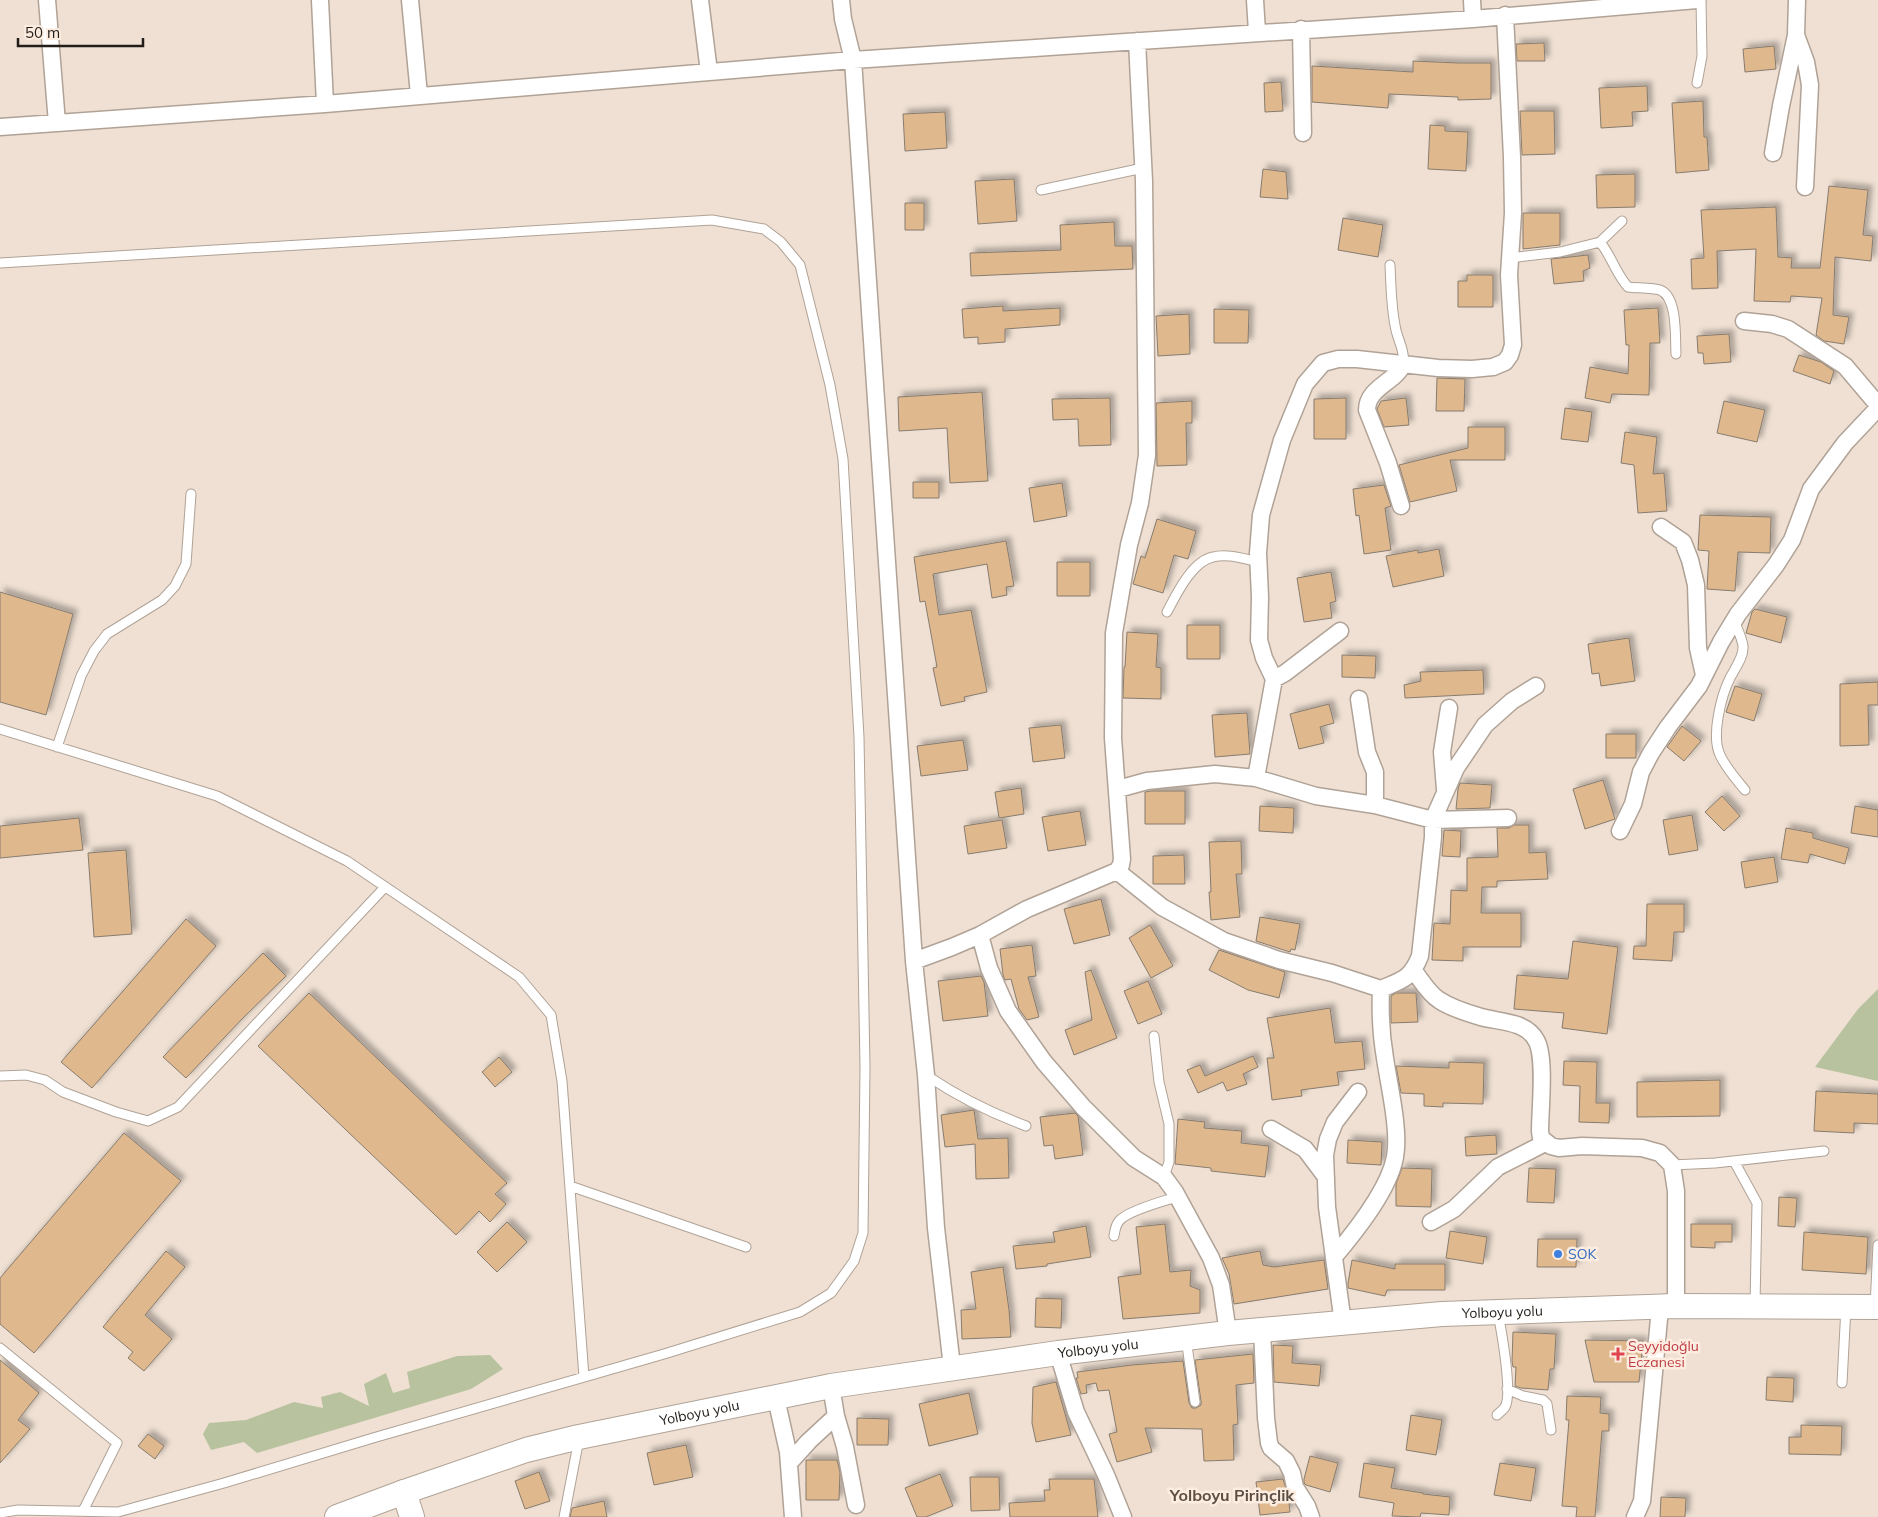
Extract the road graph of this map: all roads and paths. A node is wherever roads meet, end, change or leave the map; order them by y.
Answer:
1 (47, 0) edge
2 (320, 0) edge
3 (410, 0) edge
4 (700, 0) edge
5 (841, 0) edge
6 (1256, 0) edge
7 (1472, 0) edge
8 (1699, 0) edge
9 (1797, 0) edge
10 (1580, 5) edge
11 (1505, 16) junction
12 (1473, 19) junction
13 (1301, 29) junction
14 (1257, 32) junction
15 (1796, 35) junction
16 (1137, 41) junction
17 (853, 60) junction
18 (709, 72) junction
19 (1697, 83) dead end
20 (419, 95) junction
21 (325, 104) junction
22 (57, 122) junction
23 (0, 127) edge
24 (1303, 132) dead end
25 (1773, 153) dead end
26 (1144, 168) junction
27 (1805, 187) dead end
28 (1041, 190) dead end
29 (1622, 221) dead end
30 (1600, 242) junction
31 (1510, 258) junction
32 (0, 264) edge
33 (1390, 265) dead end
34 (1744, 320) dead end
35 (1676, 354) dead end
36 (1404, 364) junction
37 (1878, 407) edge
38 (191, 494) dead end
39 (1401, 506) dead end
40 (1661, 528) dead end
41 (1259, 562) junction
42 (1167, 612) dead end
43 (1734, 621) junction
44 (1340, 632) dead end
45 (1704, 675) junction
46 (1274, 679) junction
47 (1536, 686) dead end
48 (1359, 699) dead end
49 (1449, 708) dead end
50 (0, 729) edge
51 (57, 746) junction
52 (1256, 778) junction
53 (1118, 789) junction
54 (1445, 789) junction
55 (1745, 790) dead end
56 (1375, 804) junction
57 (1508, 818) dead end
58 (1433, 820) junction
59 (1620, 831) dead end
60 (1117, 871) junction
61 (385, 887) junction
62 (980, 935) junction
63 (914, 961) junction
64 (1414, 971) junction
65 (1381, 990) junction
66 (1154, 1036) dead end
67 (926, 1075) junction
68 (0, 1076) edge
69 (1358, 1092) dead end
70 (1026, 1126) dead end
71 (1271, 1129) dead end
72 (1545, 1143) junction
73 (1824, 1151) dead end
74 (1734, 1161) junction
75 (1672, 1165) junction
76 (1164, 1177) junction
77 (1326, 1177) junction
78 (570, 1186) junction
79 (1177, 1197) junction
80 (1431, 1222) dead end
81 (1114, 1236) dead end
82 (1878, 1245) edge
83 (746, 1247) dead end
84 (1334, 1257) junction
85 (1755, 1306) junction
86 (1668, 1307) junction
87 (1846, 1307) junction
88 (1876, 1307) edge
89 (1498, 1312) junction
90 (1343, 1323) junction
91 (1262, 1330) junction
92 (1228, 1333) junction
93 (1186, 1338) junction
94 (0, 1348) edge
95 (1058, 1353) junction
96 (952, 1367) junction
97 (584, 1377) junction
98 (1842, 1383) dead end
99 (830, 1386) junction
100 (1507, 1389) junction
101 (776, 1398) junction
102 (1195, 1402) dead end
103 (1497, 1415) dead end
104 (836, 1416) junction
105 (1551, 1430) dead end
106 (579, 1436) junction
107 (789, 1463) junction
108 (404, 1492) junction
109 (856, 1505) dead end
110 (83, 1511) junction
111 (0, 1513) edge
112 (337, 1517) edge
113 (412, 1517) edge
114 (564, 1517) edge
115 (793, 1517) edge
116 (1123, 1517) edge
117 (1311, 1517) edge
118 (1635, 1517) edge

1 - 22 street
2 - 21 street
3 - 20 street
4 - 18 street
5 - 17 street
6 - 14 street
7 - 12 street
8 - 10 street
8 - 19 lane
9 - 15 street
10 - 11 street
11 - 12 street
11 - 31 street
12 - 13 street
13 - 14 street
13 - 24 street
14 - 16 street
15 - 25 street
15 - 27 street
16 - 17 street
16 - 26 street
17 - 18 street
17 - 63 street
18 - 20 street
20 - 21 street
21 - 22 street
22 - 23 street
26 - 28 lane
26 - 53 street
29 - 30 lane
30 - 31 lane
30 - 35 lane
31 - 36 street
32 - 97 lane
33 - 36 lane
34 - 37 street
36 - 39 street
36 - 41 street
37 - 43 street
38 - 51 lane
40 - 45 street
41 - 42 lane
41 - 46 street
43 - 45 street
43 - 55 lane
44 - 46 street
45 - 59 street
46 - 52 street
47 - 54 street
48 - 56 street
49 - 54 street
50 - 51 lane
51 - 61 lane
52 - 53 street
52 - 56 street
53 - 60 street
54 - 58 street
56 - 58 street
57 - 58 street
58 - 64 street
60 - 62 street
60 - 65 street
61 - 68 lane
61 - 78 lane
62 - 63 street
62 - 76 street
63 - 67 street
64 - 65 street
64 - 72 street
65 - 84 street
66 - 76 lane
67 - 70 lane
67 - 96 street
69 - 77 street
71 - 77 street
72 - 75 street
72 - 80 street
73 - 74 lane
74 - 75 lane
74 - 85 lane
75 - 86 street
76 - 79 street
77 - 84 street
78 - 83 lane
78 - 97 lane
79 - 81 lane
79 - 92 street
82 - 88 lane
84 - 90 street
85 - 86 main road, Yolboyu yolu
85 - 87 main road, Yolboyu yolu
86 - 89 main road, Yolboyu yolu
86 - 118 street
87 - 88 main road, Yolboyu yolu
87 - 98 lane
89 - 90 main road, Yolboyu yolu
89 - 100 lane
90 - 91 main road, Yolboyu yolu
91 - 92 main road, Yolboyu yolu
91 - 117 street
92 - 93 main road, Yolboyu yolu
93 - 95 main road, Yolboyu yolu
93 - 102 lane
94 - 110 lane
95 - 96 main road, Yolboyu yolu
95 - 116 street
96 - 99 main road, Yolboyu yolu
97 - 110 lane
99 - 101 main road, Yolboyu yolu
99 - 104 street
100 - 103 lane
100 - 105 lane
101 - 106 main road, Yolboyu yolu
101 - 107 street
104 - 107 street
104 - 109 street
106 - 108 main road, Yolboyu yolu
106 - 114 lane
107 - 115 street
108 - 112 main road, Yolboyu yolu
108 - 113 main road
110 - 111 lane

